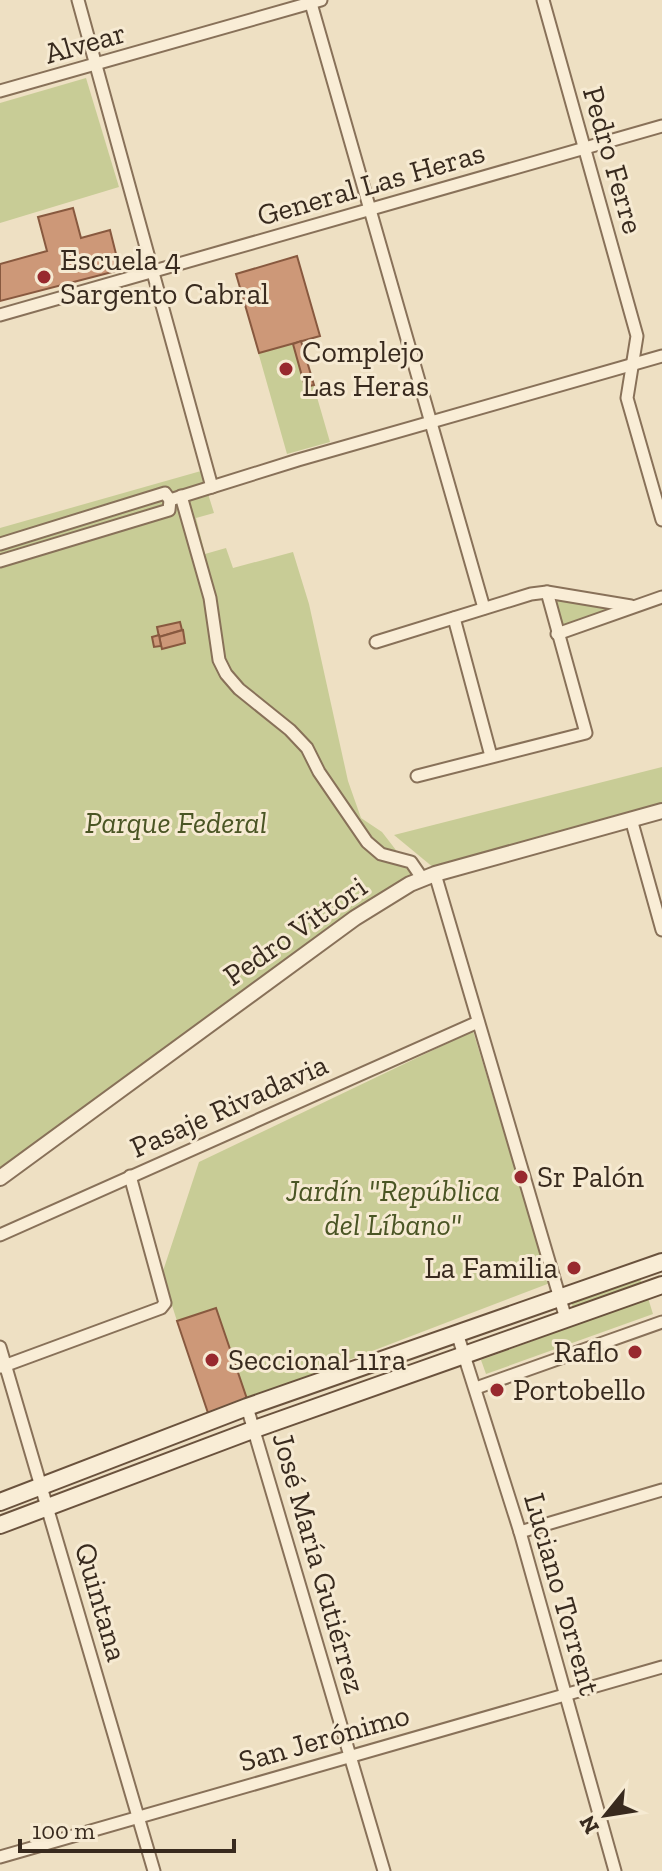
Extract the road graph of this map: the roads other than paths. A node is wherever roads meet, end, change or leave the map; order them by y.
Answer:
1 (78, 0) edge
2 (543, 0) edge
3 (314, 1) edge
4 (96, 65) junction
5 (0, 91) edge
6 (662, 126) edge
7 (586, 148) junction
8 (370, 210) junction
9 (154, 271) junction
10 (0, 315) edge
11 (662, 356) edge
12 (633, 363) junction
13 (430, 421) junction
14 (212, 487) junction
15 (175, 498) junction
16 (662, 520) edge
17 (1, 540) edge
18 (4, 560) edge
19 (547, 592) junction
20 (662, 597) edge
21 (631, 606) junction
22 (484, 608) junction
23 (454, 618) junction
24 (557, 634) junction
25 (376, 642) dead end
26 (491, 756) junction
27 (417, 776) dead end
28 (662, 811) edge
29 (631, 819) junction
30 (428, 876) junction
31 (662, 930) edge
32 (478, 1022) junction
33 (130, 1176) junction
34 (0, 1178) edge
35 (0, 1235) edge
36 (662, 1262) edge
37 (662, 1285) edge
38 (561, 1297) junction
39 (566, 1319) junction
40 (662, 1322) edge
41 (457, 1333) junction
42 (0, 1347) edge
43 (465, 1356) junction
44 (3, 1366) edge
45 (476, 1388) junction
46 (247, 1407) junction
47 (255, 1429) junction
48 (42, 1486) junction
49 (662, 1490) edge
50 (0, 1502) edge
51 (49, 1507) junction
52 (0, 1525) edge
53 (520, 1532) junction
54 (662, 1667) edge
55 (566, 1695) junction
56 (351, 1756) junction
57 (138, 1815) junction
58 (0, 1857) edge
59 (154, 1871) edge
60 (384, 1871) edge
61 (615, 1871) edge

1 - 4 street
2 - 7 street, Pedro Ferre
3 - 4 street, Alvear
3 - 8 street
4 - 5 street, Alvear
4 - 9 street
6 - 7 street, General Las Heras
7 - 8 street, General Las Heras
7 - 12 street, Pedro Ferre
8 - 9 street, General Las Heras
8 - 13 street
9 - 10 street, General Las Heras
9 - 14 street
11 - 12 street
12 - 13 street
12 - 16 street, Pedro Ferre
13 - 14 street
13 - 22 street
14 - 15 street
15 - 17 street
15 - 18 street
15 - 30 street
17 - 18 street
19 - 21 street
19 - 22 street
19 - 24 street
20 - 21 street
21 - 24 street
22 - 23 street
23 - 25 street
23 - 26 street
24 - 26 street
26 - 27 street
28 - 29 street, Pedro Vittori
29 - 30 street, Pedro Vittori
29 - 31 street
30 - 32 street
30 - 34 street, Pedro Vittori
32 - 33 street, Pasaje Rivadavia
32 - 38 street
33 - 35 street, Pasaje Rivadavia
33 - 44 street
36 - 38 main road
37 - 39 main road
38 - 39 street
38 - 41 main road
39 - 43 main road
40 - 45 street
41 - 43 street, Luciano Torrent
41 - 46 main road
42 - 44 street, Quintana
43 - 45 street, Luciano Torrent
43 - 47 main road
44 - 48 street, Quintana
45 - 53 street, Luciano Torrent
46 - 47 street, José María Gutiérrez
46 - 48 main road
47 - 51 main road
47 - 56 street, José María Gutiérrez
48 - 50 main road
48 - 51 street, Quintana
49 - 53 street
51 - 52 main road
51 - 57 street, Quintana
53 - 55 street, Luciano Torrent
54 - 55 street, San Jerónimo
55 - 56 street, San Jerónimo
55 - 61 street, Luciano Torrent
56 - 57 street, San Jerónimo
56 - 60 street, José María Gutiérrez
57 - 58 street, San Jerónimo
57 - 59 street, Quintana

